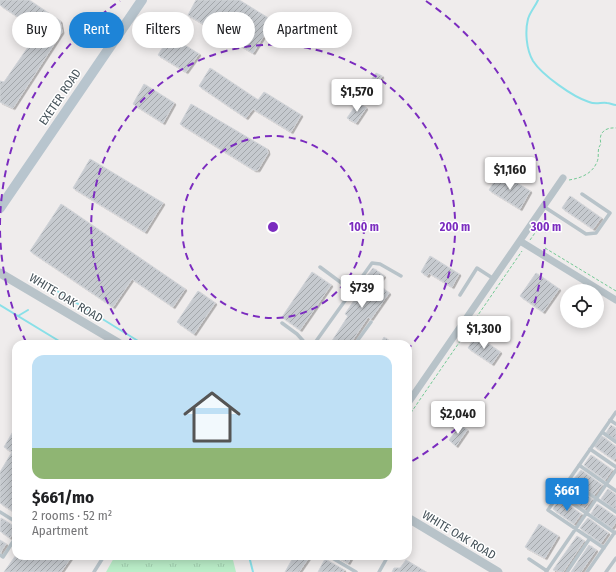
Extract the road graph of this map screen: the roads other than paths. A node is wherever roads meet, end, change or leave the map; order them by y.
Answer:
1 (142, 0) edge
2 (562, 180) road end
3 (582, 194) dead end
4 (544, 206) junction
5 (0, 208) edge
6 (523, 243) junction
7 (320, 267) dead end
8 (0, 273) edge
9 (401, 276) dead end
10 (494, 279) junction
11 (351, 290) junction
12 (460, 295) dead end
13 (616, 300) edge
14 (371, 322) dead end
15 (282, 323) dead end
16 (113, 340) edge
17 (302, 340) edge
18 (317, 340) edge
19 (358, 340) edge
20 (412, 398) edge
21 (616, 412) edge
22 (610, 420) junction
23 (616, 424) edge
24 (602, 432) junction
25 (616, 442) edge
26 (590, 449) junction
27 (579, 465) junction
28 (616, 467) edge
29 (616, 470) edge
30 (569, 480) junction
31 (606, 484) junction
32 (616, 491) edge
33 (559, 494) junction
34 (596, 498) junction
35 (0, 512) edge
36 (616, 512) edge
37 (586, 513) junction
38 (12, 520) edge
39 (412, 522) edge
40 (575, 528) junction
41 (615, 532) edge
42 (590, 538) junction
43 (12, 541) edge
44 (604, 548) junction
45 (1, 556) edge
46 (616, 558) edge
47 (529, 559) dead end
48 (102, 560) edge
49 (336, 560) edge
50 (386, 560) edge
51 (0, 561) edge
52 (547, 571) edge
53 (94, 572) edge
54 (356, 572) edge
55 (379, 572) edge
56 (498, 572) edge
57 (567, 572) edge
58 (587, 572) edge
59 (606, 572) edge

1 - 5 main road, EXETER ROAD
2 - 4 street
3 - 4 lane
4 - 6 street
6 - 10 street
6 - 13 street
7 - 11 lane
8 - 16 street, WHITE OAK ROAD
9 - 11 lane
10 - 12 lane
10 - 20 street
11 - 18 lane
14 - 19 lane
15 - 17 lane
21 - 22 lane
22 - 23 lane
22 - 24 lane
24 - 25 lane
24 - 26 lane
26 - 27 lane
26 - 28 lane
27 - 30 lane
27 - 31 lane
29 - 31 lane
30 - 33 lane
30 - 34 lane
31 - 32 lane
31 - 34 lane
33 - 37 lane
33 - 40 lane
34 - 36 lane
34 - 37 lane
35 - 38 lane
37 - 40 lane
37 - 41 lane
39 - 56 street, WHITE OAK ROAD
40 - 42 lane
40 - 52 lane
41 - 44 lane
42 - 44 lane
42 - 57 lane
43 - 45 lane
44 - 58 lane
45 - 51 lane
46 - 59 lane
47 - 52 lane
48 - 53 lane
49 - 54 lane
50 - 55 lane

